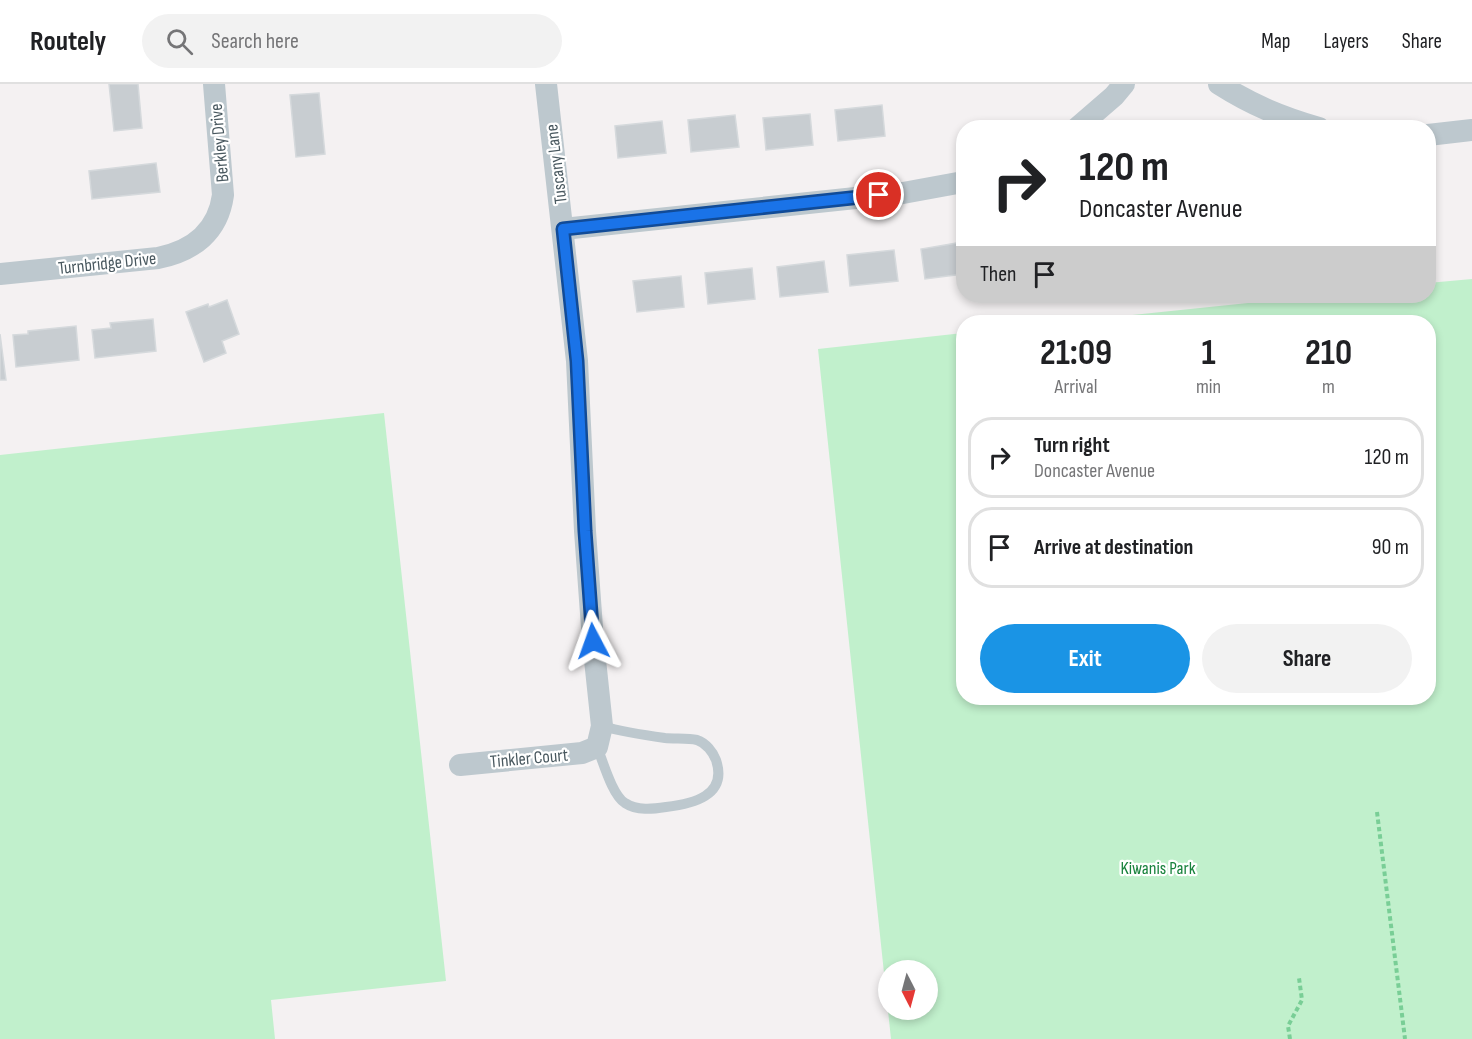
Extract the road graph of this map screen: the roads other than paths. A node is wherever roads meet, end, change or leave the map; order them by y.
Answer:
1 (214, 84) edge
2 (546, 84) edge
3 (1124, 84) edge
4 (1219, 84) edge
5 (1086, 120) edge
6 (1293, 120) edge
7 (1472, 130) edge
8 (1436, 134) edge
9 (956, 183) edge
10 (563, 229) junction
11 (207, 234) joint
12 (0, 274) edge
13 (599, 736) junction
14 (460, 765) dead end

1 - 11 street, Berkley Drive
2 - 10 street, Tuscany Lane
3 - 5 street
4 - 6 street
7 - 8 street
9 - 10 street
10 - 13 street, Tuscany Lane
11 - 12 street, Turnbridge Drive
13 - 13 lane
13 - 14 street, Tinkler Court

